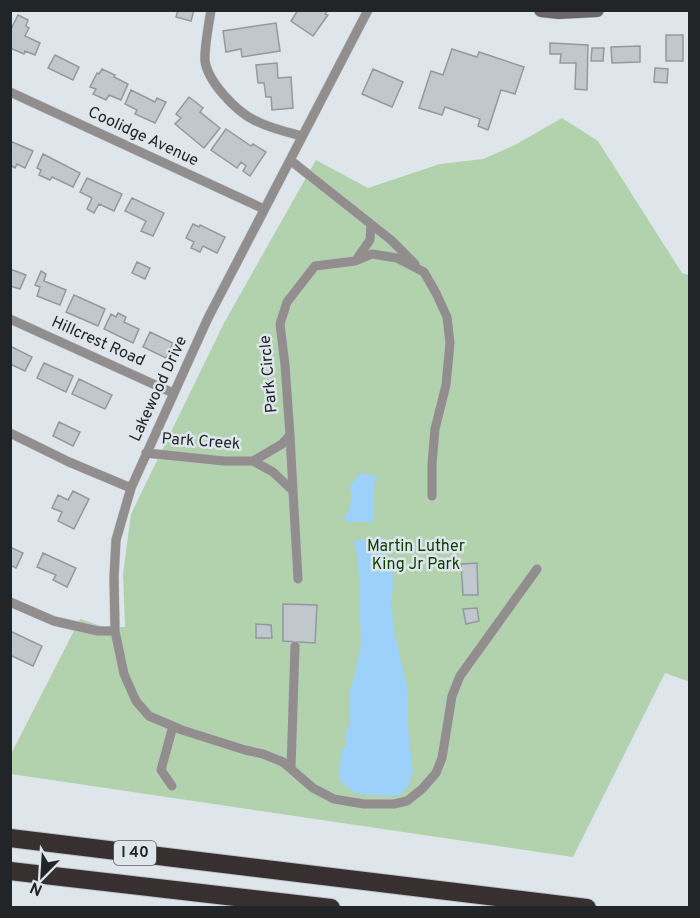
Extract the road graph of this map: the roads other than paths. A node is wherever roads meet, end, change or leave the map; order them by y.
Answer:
1 (211, 10) edge
2 (368, 10) edge
3 (541, 10) edge
4 (597, 10) edge
5 (10, 92) edge
6 (302, 136) junction
7 (290, 160) junction
8 (264, 209) junction
9 (371, 225) junction
10 (355, 261) junction
11 (423, 272) junction
12 (10, 319) edge
13 (173, 393) junction
14 (10, 433) edge
15 (290, 435) junction
16 (146, 453) junction
17 (253, 461) junction
18 (131, 488) junction
19 (293, 491) junction
20 (432, 496) dead end
21 (537, 569) dead end
22 (298, 579) dead end
23 (10, 602) edge
24 (115, 631) junction
25 (295, 646) dead end
26 (173, 726) junction
27 (291, 768) junction
28 (172, 786) dead end
29 (10, 838) edge
30 (10, 871) edge
31 (331, 908) edge
32 (587, 908) edge

1 - 6 street
2 - 6 street, Lakewood Drive
3 - 4 main road
5 - 8 street, Coolidge Avenue
6 - 7 street, Lakewood Drive
7 - 8 street, Lakewood Drive
7 - 9 street
8 - 13 street, Lakewood Drive
9 - 10 street
9 - 11 street
10 - 11 street, Park Circle
10 - 15 street, Park Circle
11 - 20 street
12 - 13 street, Hillcrest Road
13 - 16 street, Lakewood Drive
14 - 18 street
15 - 17 street, Park Circle
15 - 19 street
16 - 17 street, Park Creek
16 - 18 street, Lakewood Drive
17 - 19 street
18 - 24 street, Lakewood Drive
19 - 22 street
21 - 27 street
23 - 24 street
24 - 26 street, Lakewood Drive
25 - 27 street
26 - 27 street
26 - 28 street
29 - 32 highway, I 40
30 - 31 highway, I 40

